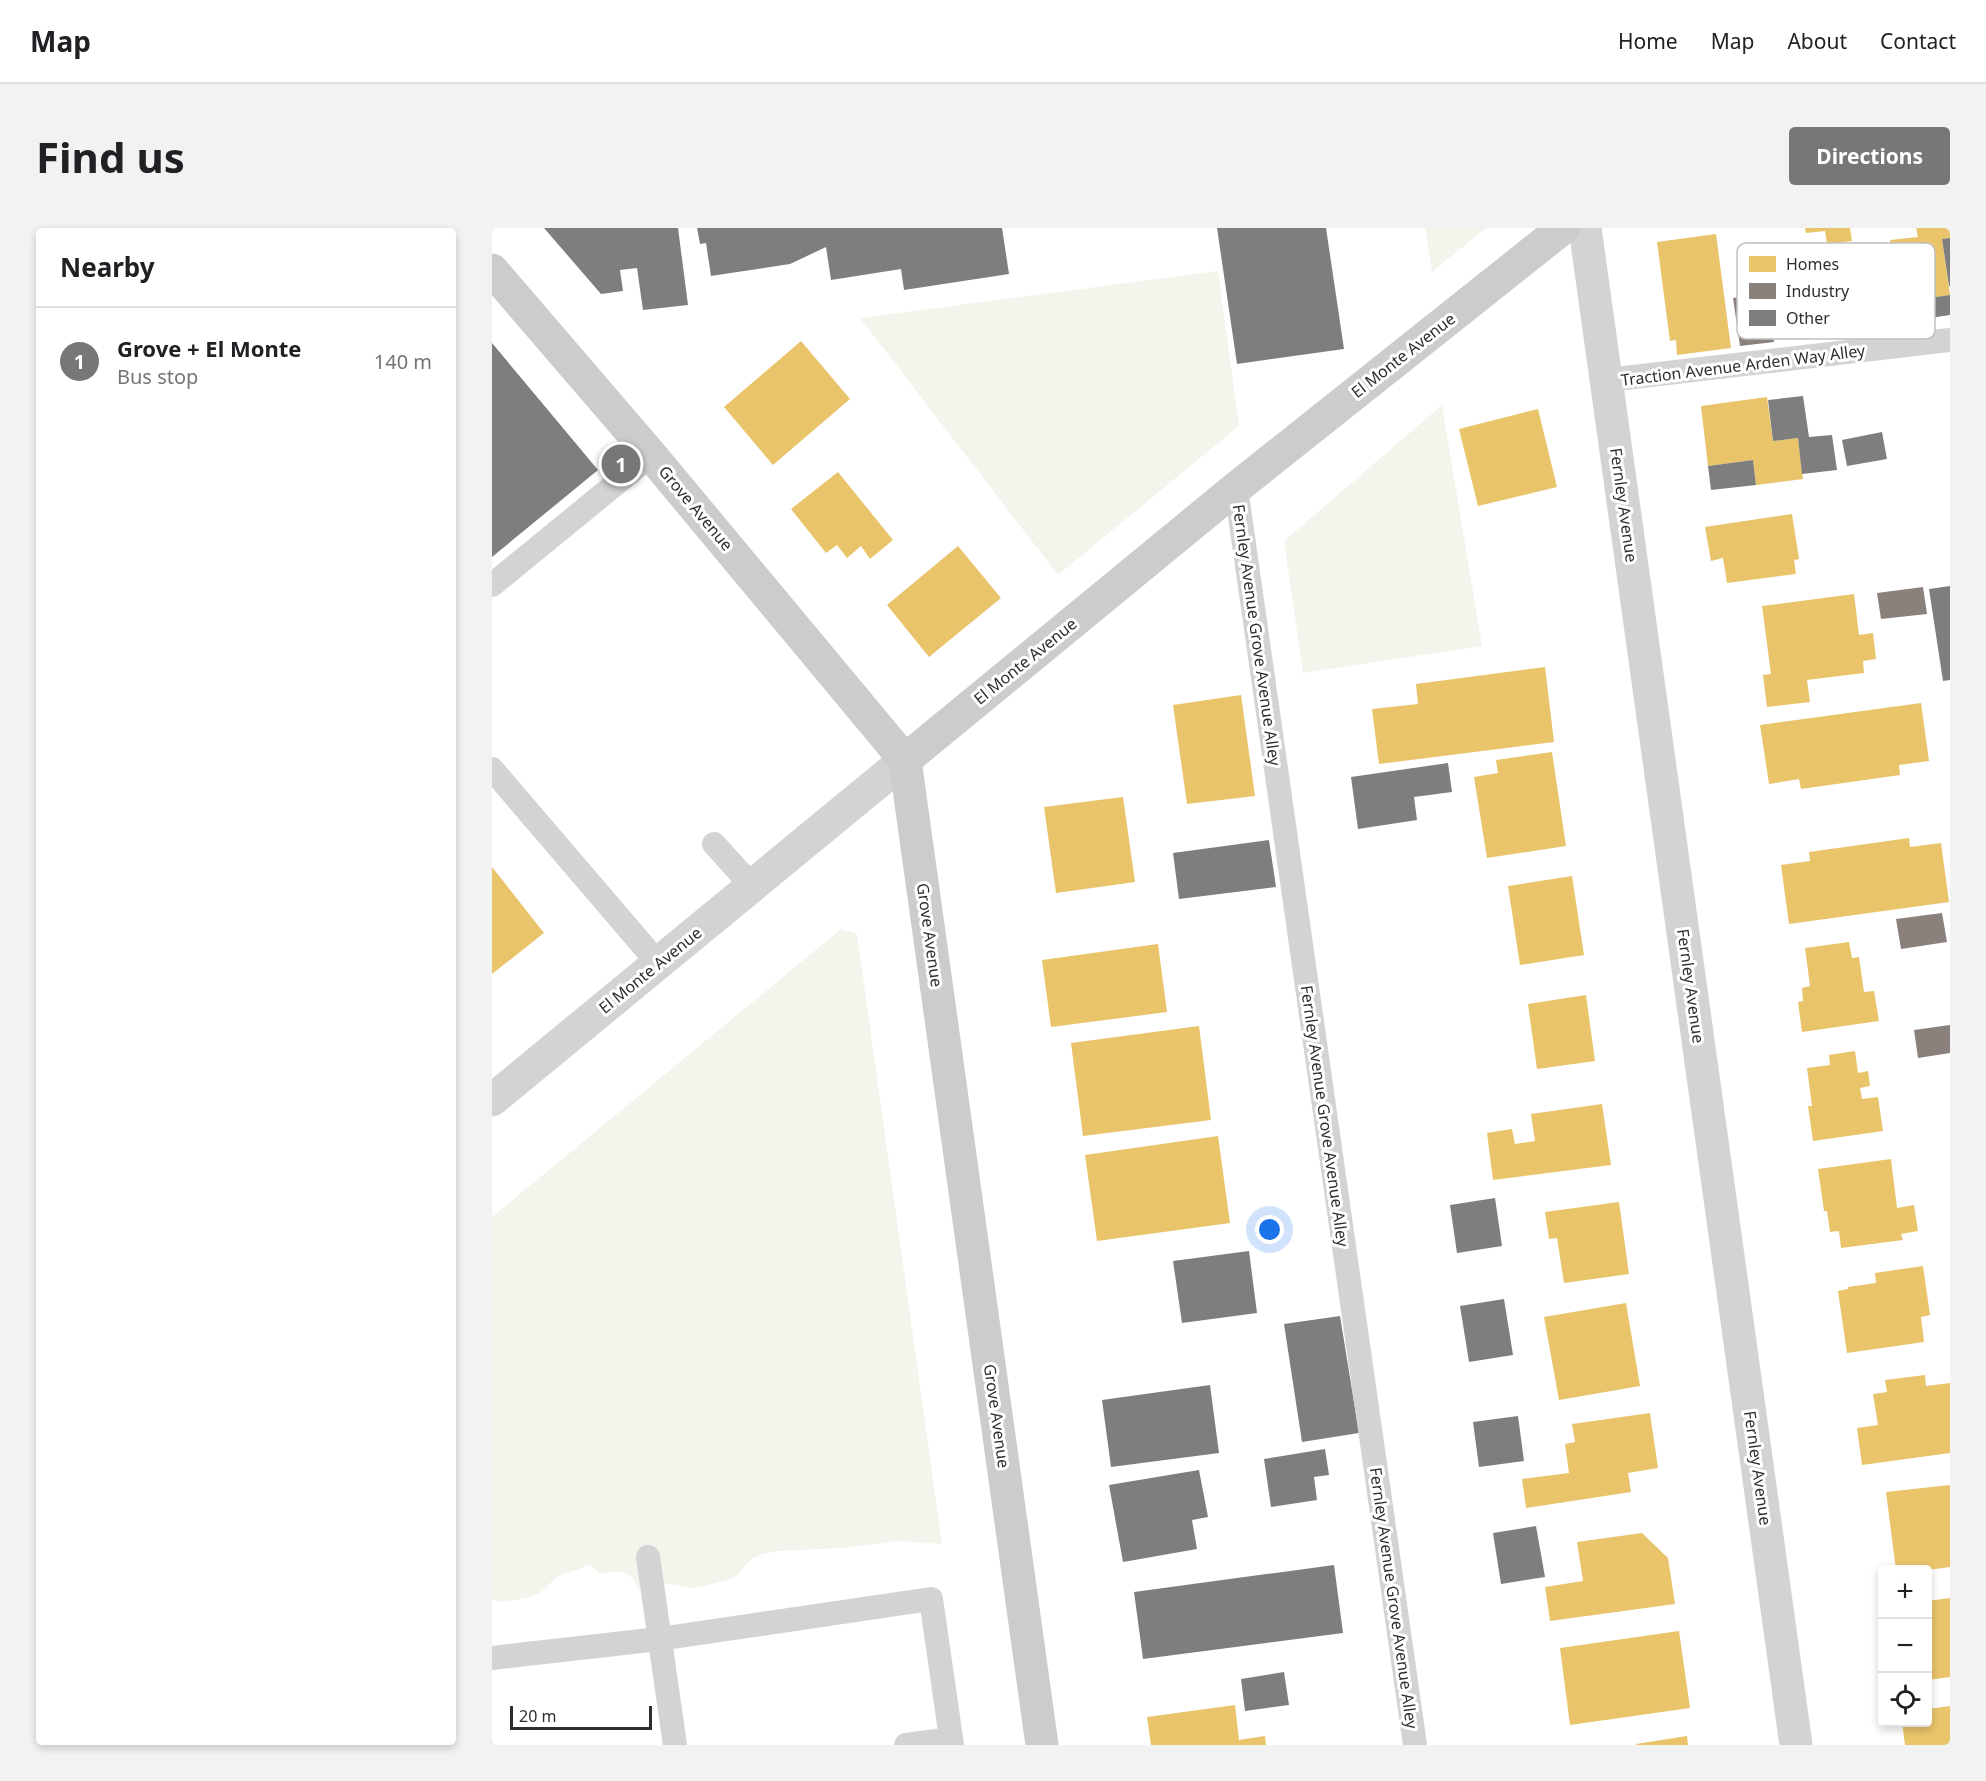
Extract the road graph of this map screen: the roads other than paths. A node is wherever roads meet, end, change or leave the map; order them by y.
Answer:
1 (1563, 228) edge
2 (1585, 228) edge
3 (492, 270) edge
4 (1950, 340) edge
5 (1607, 380) junction
6 (651, 455) junction
7 (1236, 488) junction
8 (492, 585) edge
9 (905, 760) junction
10 (492, 769) edge
11 (714, 844) dead end
12 (752, 886) junction
13 (658, 963) junction
14 (492, 1100) edge
15 (648, 1557) dead end
16 (659, 1639) junction
17 (492, 1658) edge
18 (951, 1742) edge
19 (675, 1745) edge
20 (906, 1745) edge
21 (1042, 1745) edge
22 (1415, 1745) edge
23 (1796, 1745) edge

1 - 7 main road, El Monte Avenue
2 - 5 street, Fernley Avenue
3 - 6 main road, Grove Avenue
4 - 5 lane, Traction Avenue Arden Way Alley
5 - 23 street, Fernley Avenue
6 - 8 lane
6 - 9 main road, Grove Avenue
7 - 9 main road, El Monte Avenue
7 - 22 lane, Fernley Avenue Grove Avenue Alley
9 - 12 street, El Monte Avenue
9 - 21 main road, Grove Avenue
10 - 13 lane
11 - 12 lane
12 - 13 street, El Monte Avenue
13 - 14 street, El Monte Avenue
15 - 16 lane
16 - 17 lane
16 - 18 lane
16 - 19 lane
18 - 20 lane

